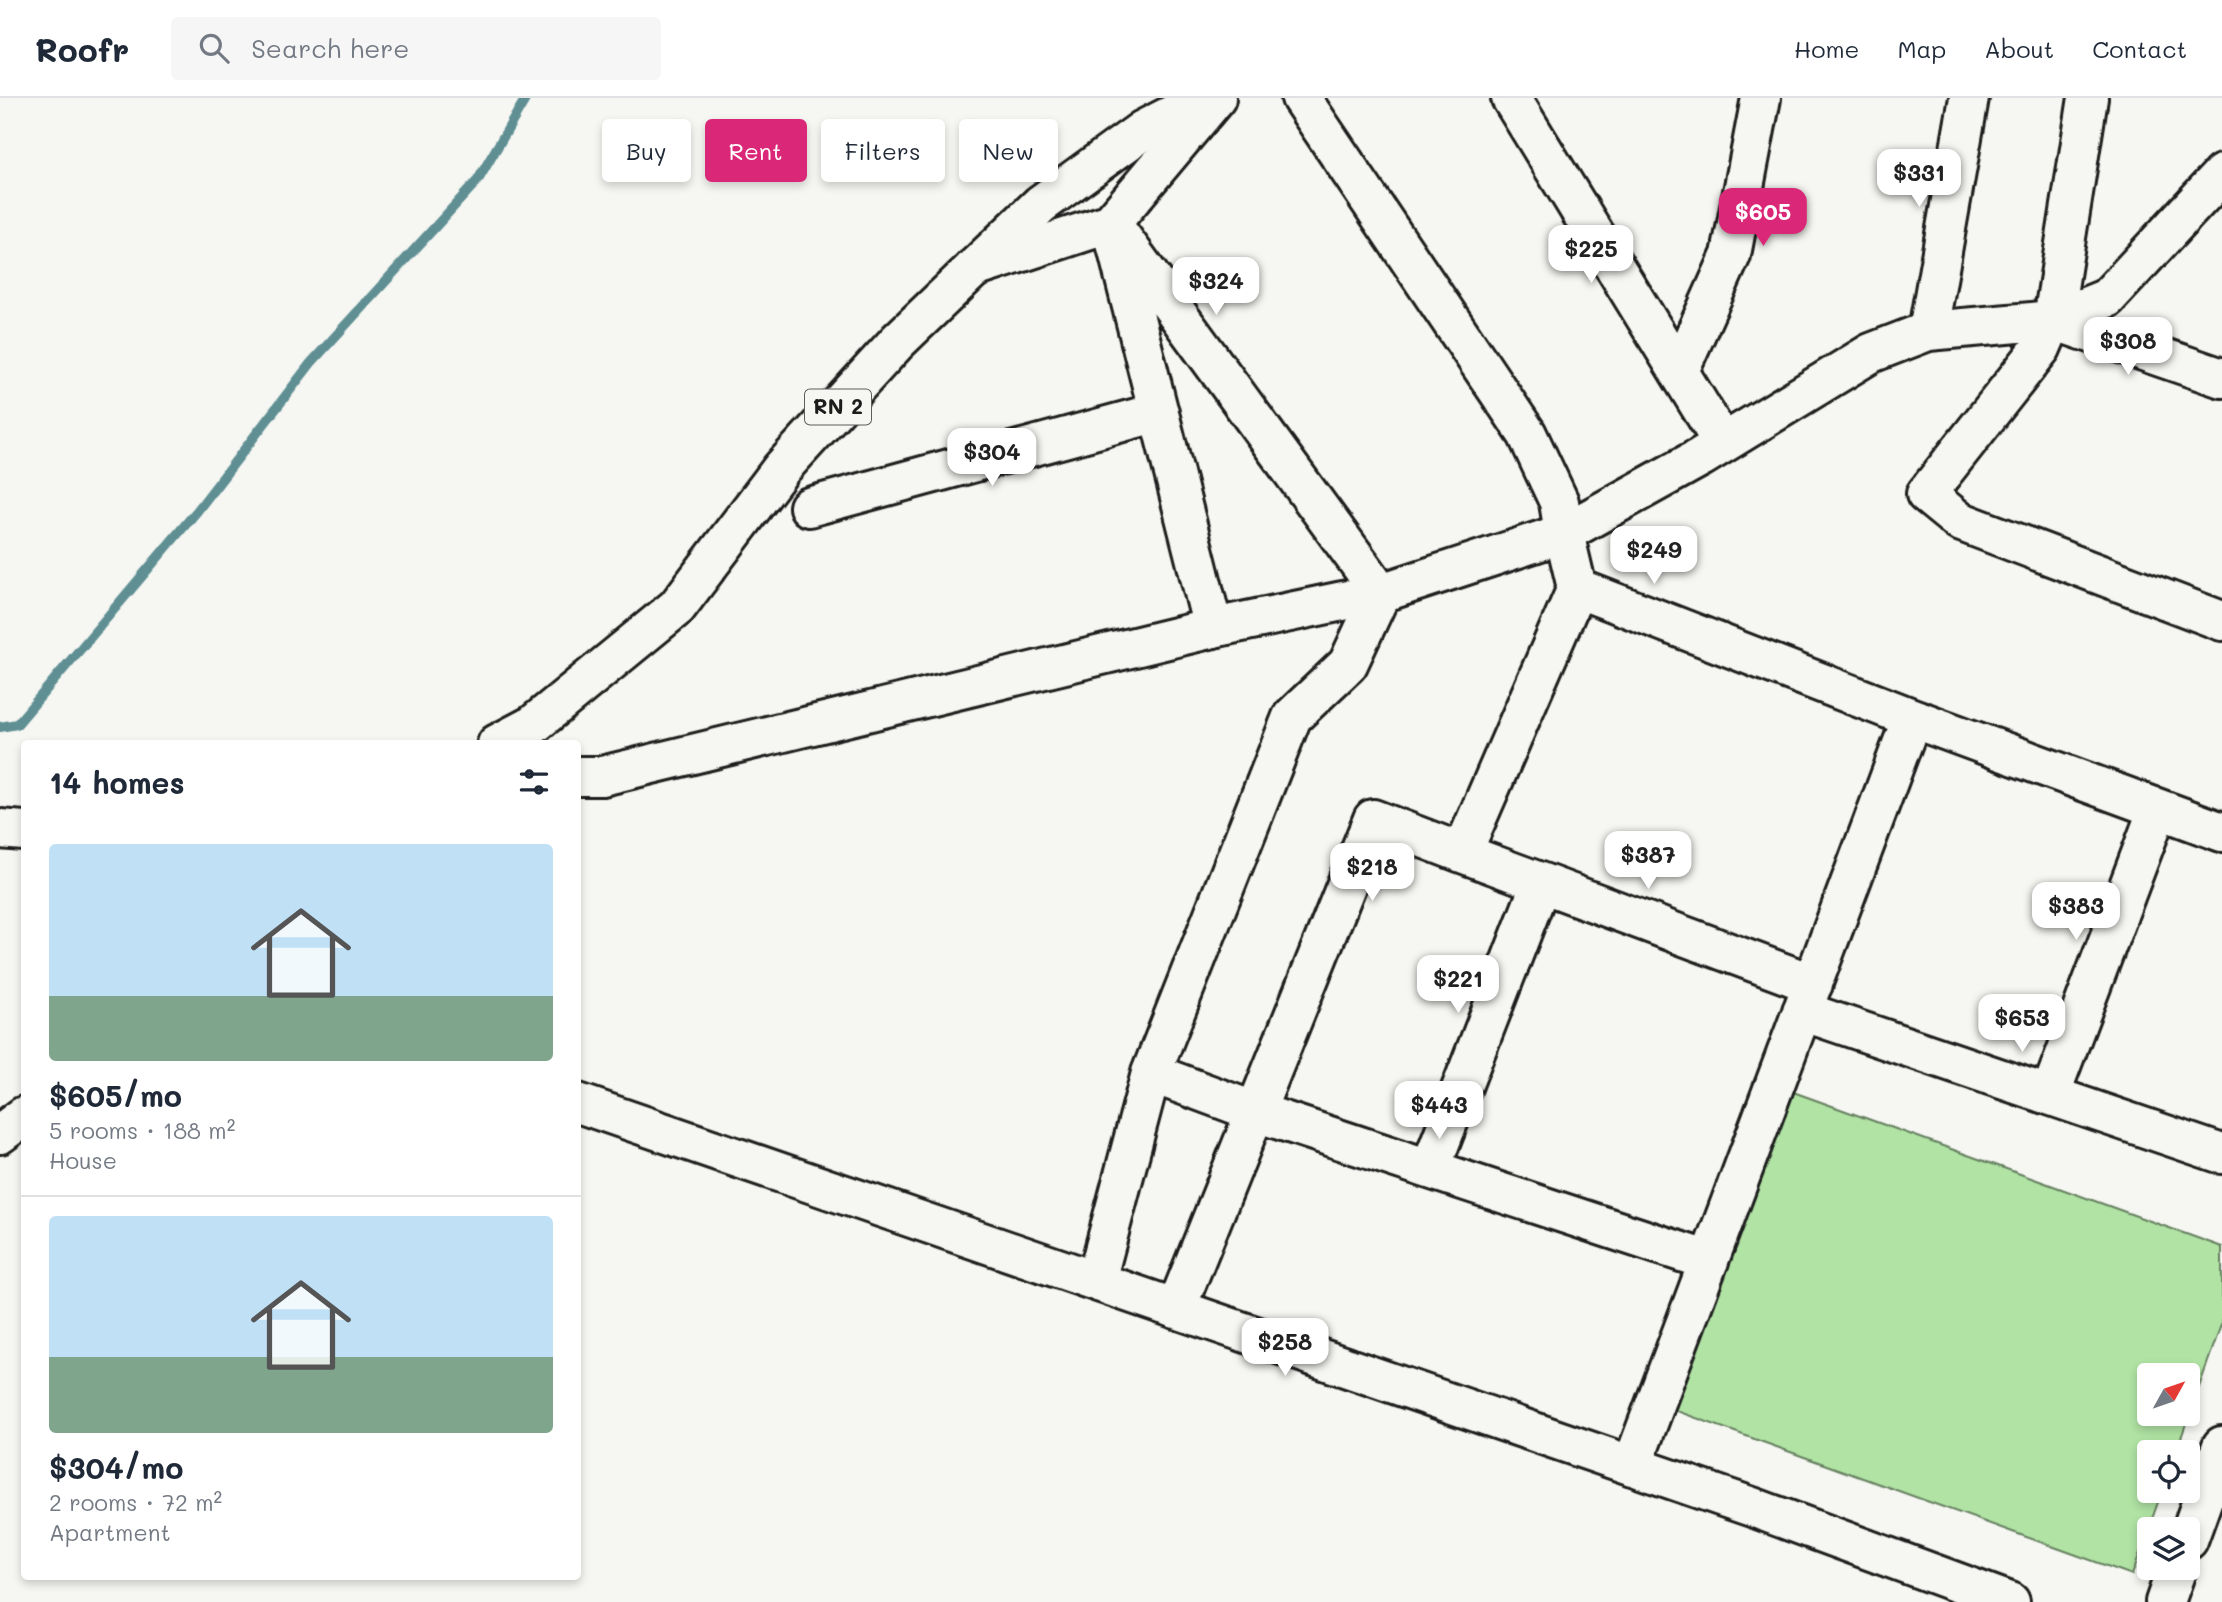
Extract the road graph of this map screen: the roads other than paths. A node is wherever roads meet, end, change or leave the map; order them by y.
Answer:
1 (1205, 98) edge
2 (1216, 98) edge
3 (1301, 98) edge
4 (1511, 98) edge
5 (1761, 98) edge
6 (1969, 98) edge
7 (2088, 98) edge
8 (2222, 174) edge
9 (1111, 223) junction
10 (974, 268) junction
11 (2053, 320) junction
12 (1928, 331) junction
13 (1679, 371) junction
14 (2222, 378) edge
15 (1159, 412) junction
16 (1722, 442) junction
17 (809, 507) dead end
18 (1564, 533) junction
19 (1577, 588) junction
20 (1381, 593) junction
21 (2222, 621) edge
22 (1213, 628) junction
23 (1912, 718) junction
24 (505, 740) edge
25 (581, 776) edge
26 (2158, 808) junction
27 (0, 829) edge
28 (21, 831) edge
29 (2222, 832) edge
30 (1462, 853) junction
31 (1541, 883) junction
32 (1807, 998) junction
33 (1151, 1073) junction
34 (2050, 1095) junction
35 (581, 1104) edge
36 (1256, 1112) junction
37 (21, 1118) edge
38 (0, 1134) edge
39 (2222, 1154) edge
40 (1430, 1169) junction
41 (1709, 1261) junction
42 (1096, 1281) junction
43 (1176, 1309) junction
44 (2222, 1446) edge
45 (1632, 1466) junction
46 (2196, 1517) edge
47 (2173, 1580) edge
48 (2010, 1602) edge
49 (2165, 1602) edge

1 - 10 street, RN 2
2 - 9 street
3 - 18 street
4 - 13 street
5 - 13 street
6 - 12 street
7 - 11 street
8 - 11 street
9 - 10 street
9 - 15 street
9 - 20 street
10 - 24 street, RN 2
11 - 12 street
11 - 14 street
11 - 21 street
12 - 16 street
13 - 16 street
15 - 17 street
15 - 22 street
16 - 18 street
18 - 19 street
18 - 20 street
19 - 23 street
19 - 30 street
20 - 22 street
20 - 33 street
22 - 25 street
23 - 26 street
23 - 32 street
26 - 29 street
26 - 34 street
27 - 28 street
30 - 31 street
30 - 36 street
31 - 32 street
31 - 40 street
32 - 34 street
32 - 41 street
33 - 36 street
33 - 42 street
34 - 39 street
35 - 42 street
36 - 40 street
36 - 43 street
37 - 38 street
40 - 41 street
41 - 45 street
42 - 43 street
43 - 45 street
44 - 46 street
45 - 48 street
47 - 49 street

